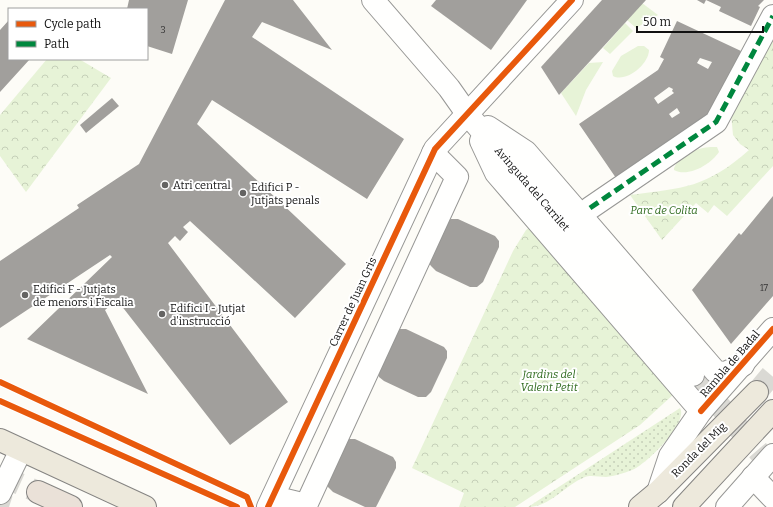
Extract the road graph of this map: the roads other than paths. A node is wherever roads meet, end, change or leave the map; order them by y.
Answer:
1 (373, 0) edge
2 (572, 0) edge
3 (773, 16) edge
4 (468, 115) junction
5 (433, 153) junction
6 (590, 208) dead end
7 (773, 329) edge
8 (743, 364) junction
9 (693, 375) tunnel mouth
10 (757, 392) tunnel mouth
11 (701, 411) junction
12 (773, 411) tunnel mouth
13 (0, 440) edge
14 (21, 450) junction
15 (773, 455) edge
16 (753, 477) junction
17 (38, 492) tunnel mouth
18 (658, 492) junction
19 (0, 493) edge
20 (773, 498) edge
21 (271, 502) edge
22 (71, 507) edge
23 (145, 507) edge
24 (640, 507) edge
25 (684, 507) edge
26 (727, 507) edge

1 - 4 street, Avinguda del Carrilet
2 - 4 street, Carrer de Juan Gris
3 - 6 street
4 - 5 street, Carrer de Juan Gris
4 - 8 street
4 - 9 street, Avinguda del Carrilet
4 - 11 street
5 - 21 street, Carrer de Juan Gris
5 - 21 street
7 - 8 street, Rambla de Badal
8 - 11 street, Rambla de Badal
10 - 18 main road, Ronda del Mig
11 - 18 street, Rambla de Badal
12 - 25 main road
13 - 14 main road
14 - 19 street
14 - 23 main road
15 - 16 street
16 - 20 street
16 - 26 street
17 - 22 highway
18 - 24 main road, Ronda del Mig

